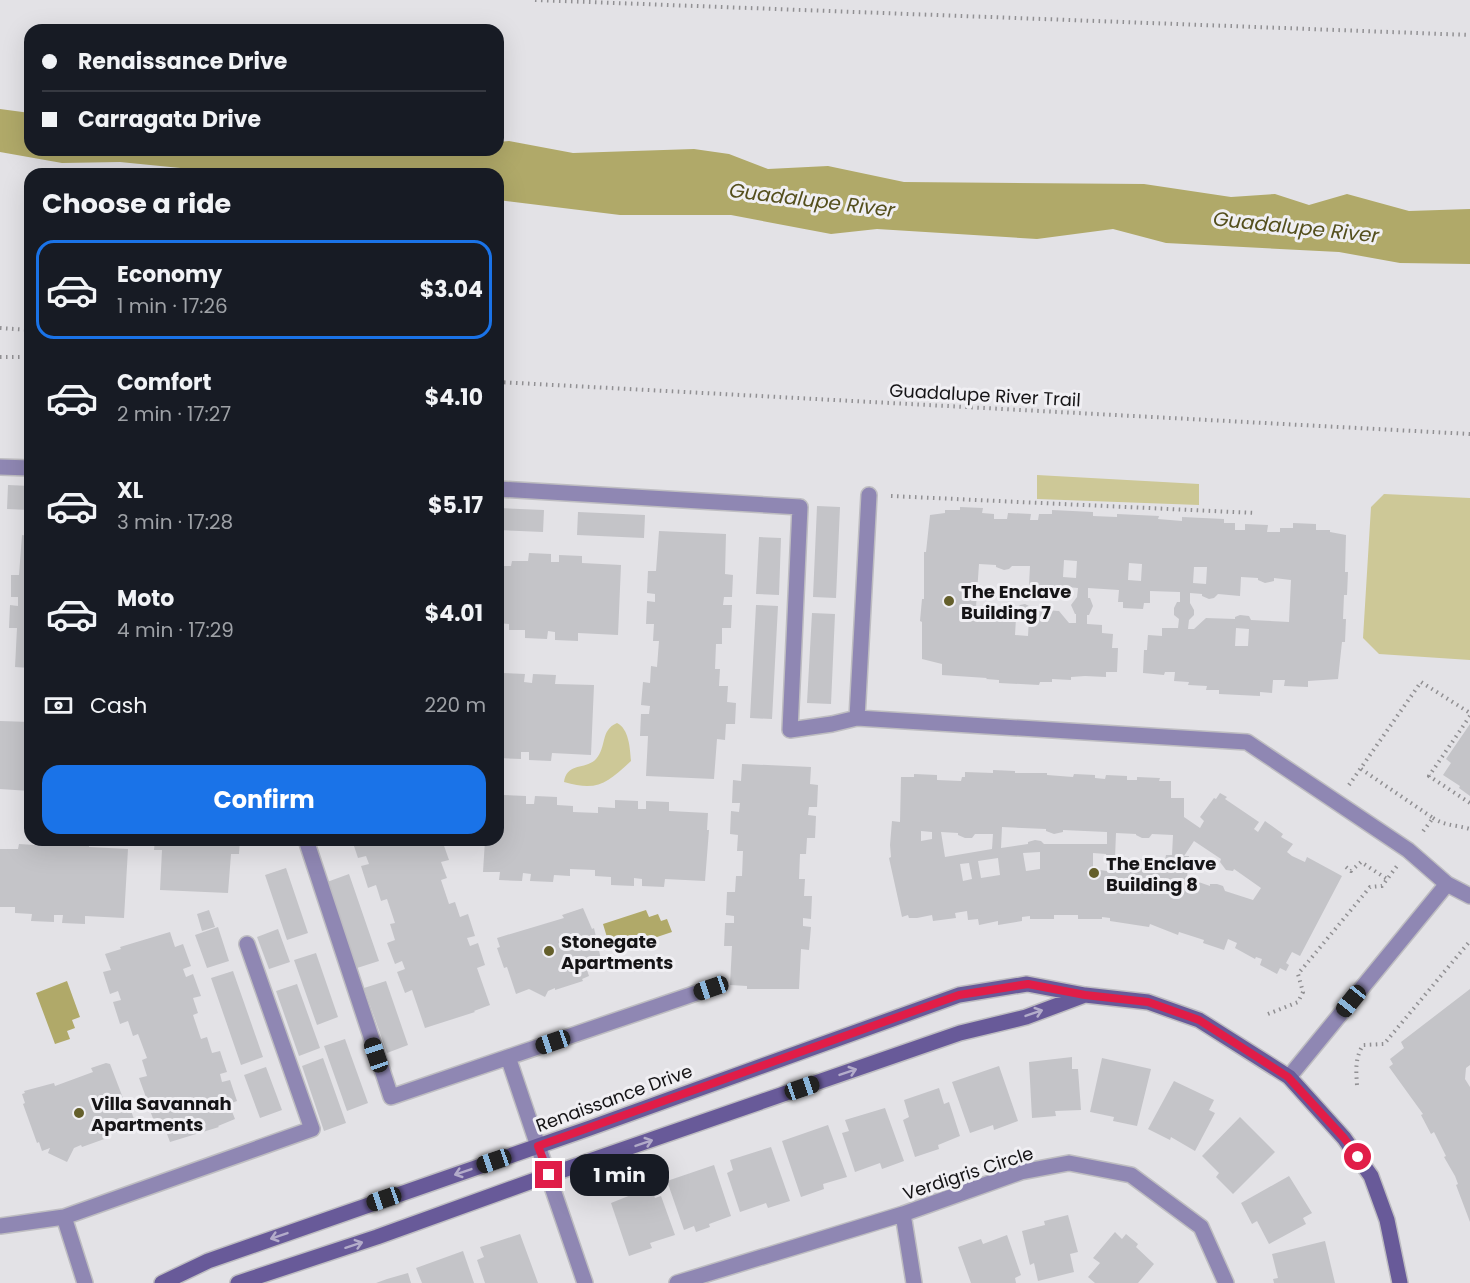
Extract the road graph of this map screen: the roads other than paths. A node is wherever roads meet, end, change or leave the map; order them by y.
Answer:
1 (0, 467) edge
2 (24, 468) edge
3 (504, 489) edge
4 (869, 495) road end
5 (857, 718) junction
6 (308, 846) edge
7 (1447, 884) junction
8 (1470, 897) edge
9 (247, 944) dead end
10 (711, 988) dead end
11 (1085, 995) junction
12 (508, 1057) junction
13 (1288, 1077) junction
14 (538, 1146) junction
15 (549, 1175) junction
16 (903, 1214) junction
17 (64, 1217) junction
18 (0, 1226) edge
19 (85, 1283) edge
20 (162, 1283) edge
21 (238, 1283) edge
22 (585, 1283) edge
23 (677, 1283) edge
24 (914, 1283) edge
25 (1227, 1283) edge
26 (1400, 1283) edge

1 - 2 street
3 - 5 street
4 - 5 street
5 - 7 street
6 - 12 street
7 - 8 street
7 - 13 street
9 - 17 street
10 - 12 street
11 - 13 street, Renaissance Drive
11 - 14 street, Renaissance Drive
15 -> 11 street, Renaissance Drive
12 - 14 street
13 - 26 street, Renaissance Drive
14 - 15 street
14 -> 20 street, Renaissance Drive
21 -> 15 street, Renaissance Drive
15 - 22 street
16 - 23 street, Verdigris Circle
16 - 24 street
16 - 25 street, Verdigris Circle
17 - 18 street
17 - 19 street

